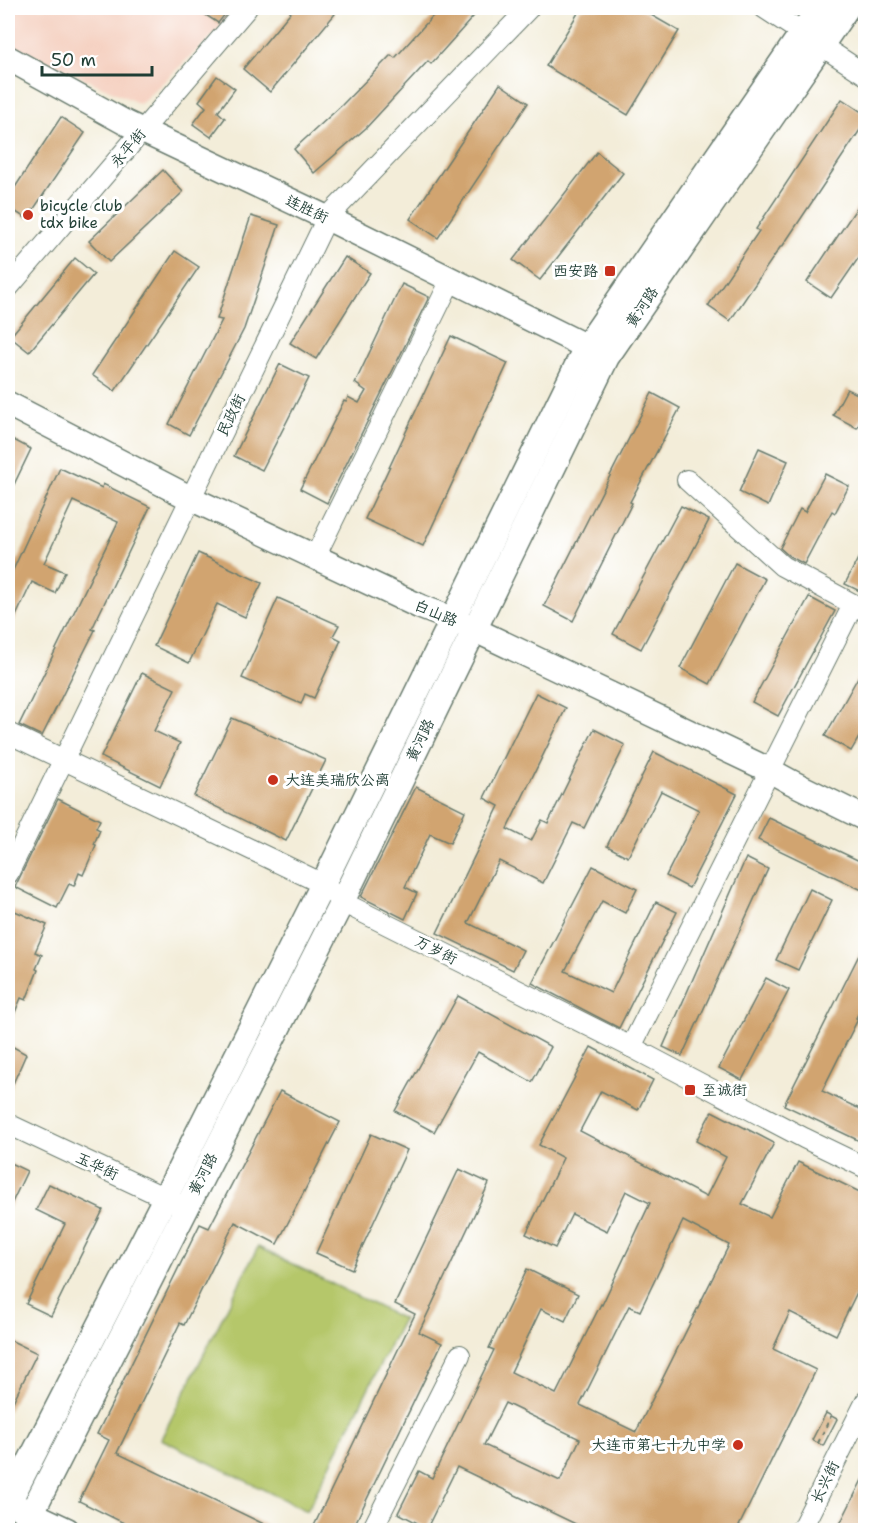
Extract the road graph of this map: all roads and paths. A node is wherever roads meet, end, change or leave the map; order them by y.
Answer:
1 (247, 8) edge
2 (530, 8) edge
3 (764, 8) edge
4 (819, 8) edge
5 (847, 8) edge
6 (812, 39) junction
7 (8, 58) edge
8 (866, 75) edge
9 (143, 130) junction
10 (327, 218) junction
11 (451, 280) junction
12 (8, 288) edge
13 (586, 347) junction
14 (608, 357) junction
15 (8, 404) edge
16 (687, 480) dead end
17 (190, 498) junction
18 (315, 557) junction
19 (859, 608) edge
20 (463, 624) junction
21 (8, 734) edge
22 (63, 760) junction
23 (769, 770) junction
24 (866, 819) edge
25 (8, 874) edge
26 (323, 884) junction
27 (342, 902) junction
28 (631, 1047) junction
29 (8, 1124) edge
30 (866, 1168) edge
31 (165, 1198) junction
32 (186, 1208) junction
33 (460, 1354) dead end
34 (866, 1401) edge
35 (831, 1416) dead end
36 (818, 1443) dead end
37 (8, 1507) edge
38 (25, 1526) edge
39 (67, 1530) edge
40 (372, 1530) edge
41 (801, 1530) edge

1 - 9 street, 永平街
2 - 10 street, 民政街
3 - 6 street
4 - 6 main road, 黄河路
5 - 6 main road, 黄河路
6 - 8 street
6 - 13 main road, 黄河路
6 - 14 main road, 黄河路
7 - 9 main road, 连胜街
9 - 10 main road, 连胜街
9 - 12 street, 永平街
10 - 11 main road, 连胜街
10 - 17 street, 民政街
11 - 13 main road, 连胜街
11 - 18 street
13 - 14 main road, 连胜街
13 - 20 main road, 黄河路
14 - 20 main road, 黄河路
15 - 17 main road, 白山路
16 - 19 street
17 - 18 main road, 白山路
17 - 22 street, 民政街
18 - 20 main road, 白山路
19 - 23 street
20 - 23 main road, 白山路
20 - 26 main road, 黄河路
20 - 27 main road, 黄河路
21 - 22 street, 万岁街
22 - 25 street, 民政街
22 - 26 street, 万岁街
23 - 24 main road, 白山路
23 - 28 street
26 - 27 street, 万岁街
26 - 31 main road, 黄河路
27 - 28 street, 万岁街
27 - 32 main road, 黄河路
28 - 30 street, 万岁街
29 - 31 street, 玉华街
31 - 32 street, 玉华街
31 - 37 main road, 黄河路
32 - 38 main road, 黄河路
33 - 40 street
34 - 41 street, 长兴街
35 - 36 path
37 - 38 main road
38 - 39 main road

